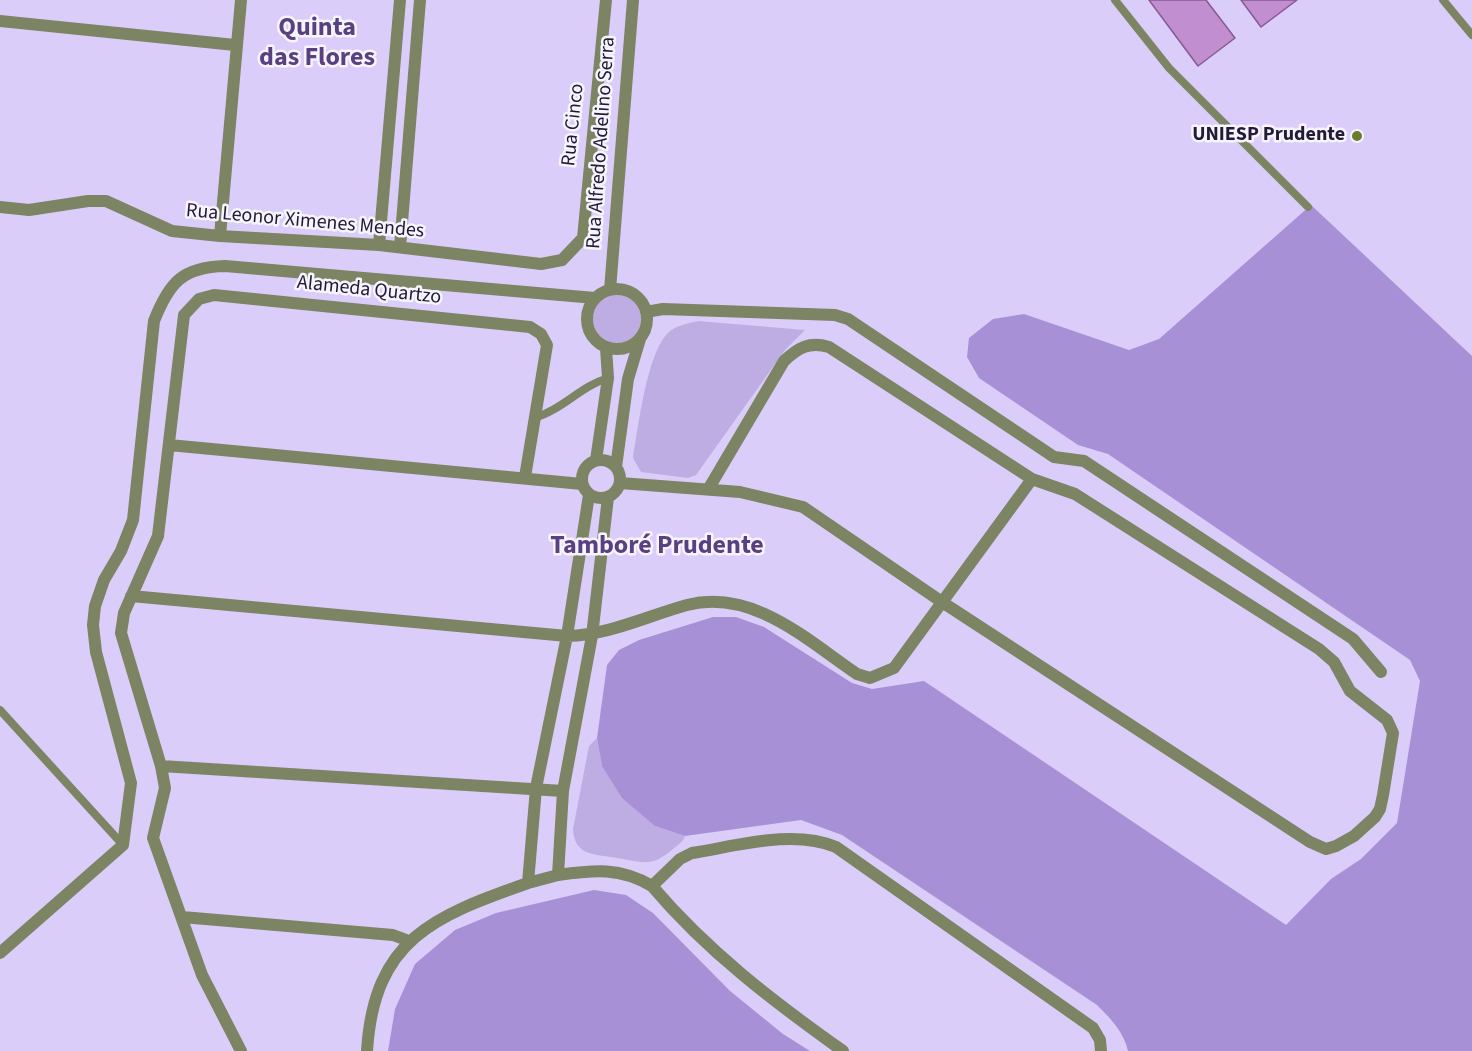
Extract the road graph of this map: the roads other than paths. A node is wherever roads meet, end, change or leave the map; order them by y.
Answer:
1 (240, 0) edge
2 (400, 0) edge
3 (420, 0) edge
4 (606, 0) edge
5 (633, 0) edge
6 (1115, 0) edge
7 (1443, 0) edge
8 (0, 21) edge
9 (1472, 35) edge
10 (236, 45) junction
11 (0, 207) edge
12 (1308, 207) dead end
13 (220, 237) junction
14 (379, 245) junction
15 (400, 248) junction
16 (574, 250) joint
17 (610, 290) junction
18 (595, 298) junction
19 (646, 312) junction
20 (640, 339) junction
21 (606, 348) junction
22 (608, 378) junction
23 (534, 418) junction
24 (169, 445) junction
25 (596, 460) junction
26 (616, 467) junction
27 (525, 477) junction
28 (1032, 478) junction
29 (620, 483) junction
30 (709, 488) junction
31 (586, 489) junction
32 (608, 497) junction
33 (131, 596) junction
34 (942, 602) junction
35 (567, 636) junction
36 (592, 636) junction
37 (1381, 672) dead end
38 (0, 710) edge
39 (160, 765) junction
40 (536, 788) junction
41 (563, 790) junction
42 (123, 845) junction
43 (558, 875) junction
44 (528, 883) junction
45 (652, 886) junction
46 (182, 917) junction
47 (410, 942) junction
48 (0, 953) edge
49 (241, 1051) edge
50 (367, 1051) edge
51 (843, 1051) edge
52 (1101, 1051) edge

1 - 10 street
2 - 14 street
3 - 15 street
4 - 16 street, Rua Cinco
5 - 17 street, Rua Alfredo Adelino Serra
6 - 12 lane
7 - 9 lane
8 - 10 street
10 - 13 street
11 - 13 street, Rua Leonor Ximenes Mendes
13 - 14 street, Rua Leonor Ximenes Mendes
14 - 15 street, Rua Leonor Ximenes Mendes
15 - 16 street, Rua Leonor Ximenes Mendes
17 - 18 street
17 - 19 street
18 - 21 street
18 - 42 street
19 - 20 street
19 - 37 street
20 - 21 street
20 - 26 street
21 - 22 street
22 - 23 lane
22 - 25 street
23 - 24 street, Alameda Quartzo
23 - 27 street, Alameda Quartzo
24 - 27 street
24 - 33 street
25 - 26 street
25 - 31 street
26 - 29 street
27 - 31 street
28 - 30 street
28 - 34 street
28 - 34 street
29 - 30 street
29 - 32 street
30 - 34 street
31 - 32 street
31 - 35 street
32 - 36 street
33 - 35 street
33 - 39 street
34 - 36 street
35 - 36 street
35 - 40 street
36 - 41 street
38 - 42 lane
39 - 40 street
39 - 46 street
40 - 41 street
40 - 44 street
41 - 43 street
42 - 48 street
43 - 44 street
43 - 45 street
44 - 47 street
45 - 51 street
45 - 52 street
46 - 47 street
46 - 49 street
47 - 50 street

